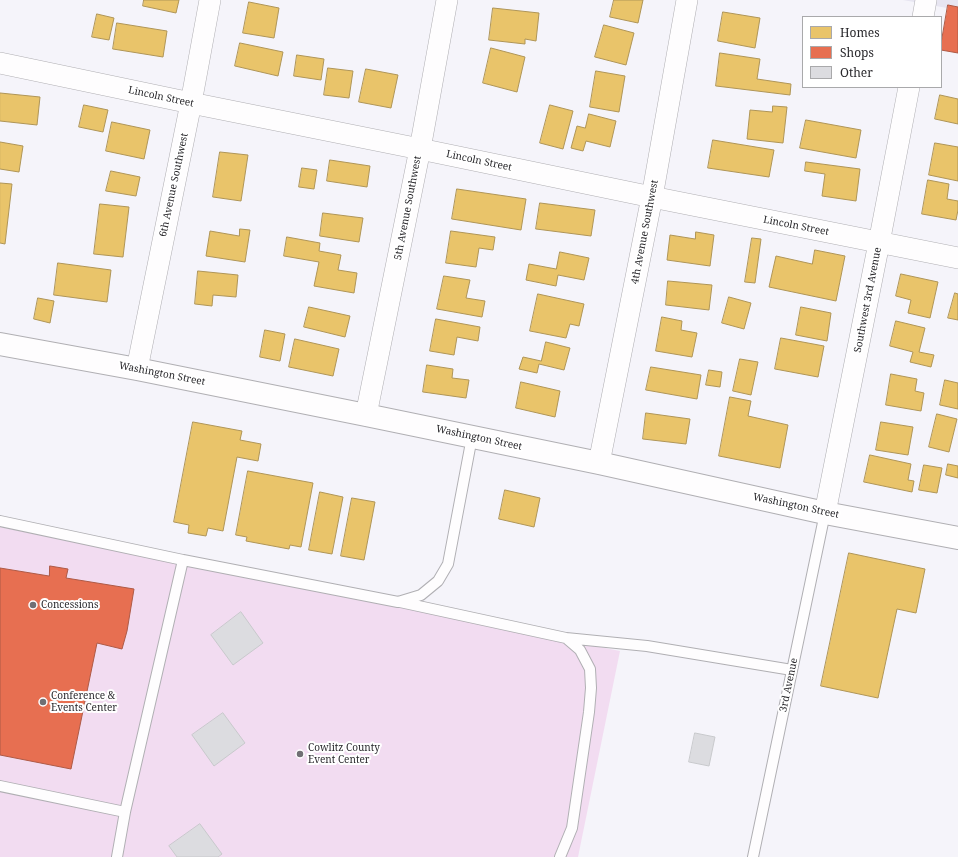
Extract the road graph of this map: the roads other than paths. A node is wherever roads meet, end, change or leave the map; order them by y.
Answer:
1 (210, 0) edge
2 (447, 0) edge
3 (687, 0) edge
4 (926, 0) edge
5 (922, 16) edge
6 (0, 63) edge
7 (909, 88) edge
8 (191, 103) junction
9 (420, 149) junction
10 (652, 197) junction
11 (879, 243) junction
12 (958, 258) edge
13 (0, 344) edge
14 (137, 369) junction
15 (366, 415) junction
16 (472, 437) junction
17 (599, 463) junction
18 (826, 513) junction
19 (0, 521) edge
20 (958, 538) edge
21 (182, 560) junction
22 (398, 602) junction
23 (566, 638) junction
24 (792, 670) junction
25 (0, 786) edge
26 (125, 812) junction
27 (117, 857) edge
28 (560, 857) edge
29 (753, 857) edge

1 - 8 street, 6th Avenue Southwest
2 - 9 street, 5th Avenue Southwest
3 - 10 street, 4th Avenue Southwest
4 - 5 street
6 - 8 street, Lincoln Street
7 - 11 street, Southwest 3rd Avenue
8 - 9 street, Lincoln Street
8 - 14 street, 6th Avenue Southwest
9 - 10 street, Lincoln Street
9 - 15 street, 5th Avenue Southwest
10 - 11 street, Lincoln Street
10 - 17 street, 4th Avenue Southwest
11 - 12 street, Lincoln Street
11 - 18 street, Southwest 3rd Avenue
13 - 14 street, Washington Street
14 - 15 street, Washington Street
15 - 16 street, Washington Street
16 - 17 street, Washington Street
16 - 22 lane
17 - 18 street, Washington Street
18 - 20 street, Washington Street
18 - 24 lane, 3rd Avenue
19 - 21 lane
21 - 22 lane
21 - 26 lane
22 - 23 lane
23 - 24 lane
23 - 28 lane
24 - 29 lane, 3rd Avenue
25 - 26 lane
26 - 27 lane

